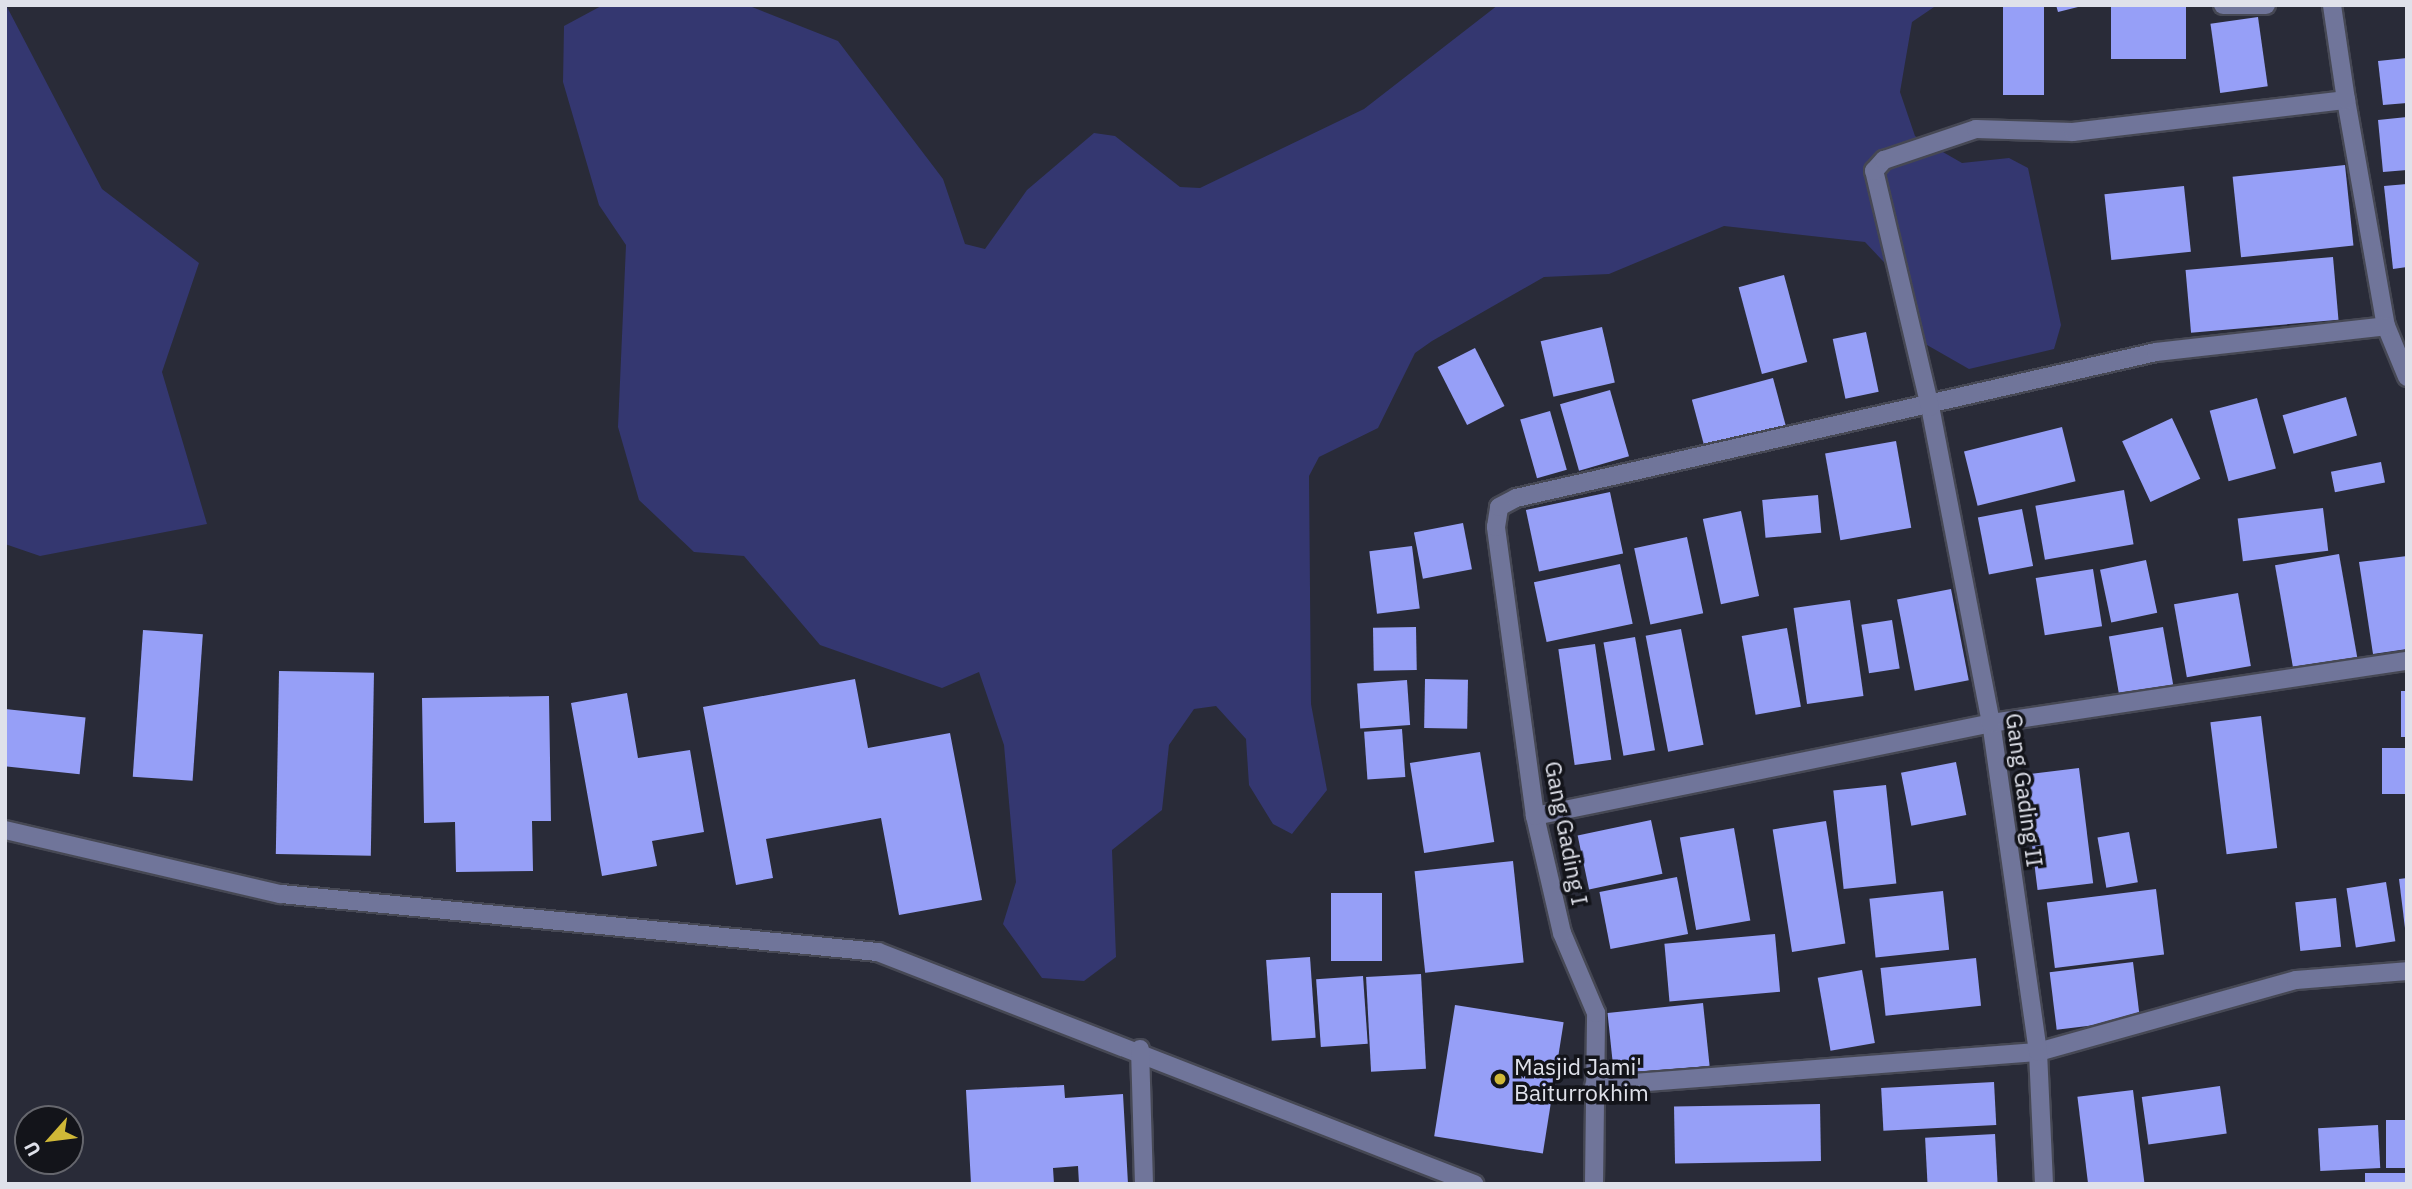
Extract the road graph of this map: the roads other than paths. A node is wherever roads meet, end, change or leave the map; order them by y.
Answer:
1 (2223, 5) edge
2 (2266, 5) edge
3 (2332, 5) edge
4 (2346, 100) junction
5 (2386, 326) junction
6 (2407, 377) edge
7 (1930, 407) junction
8 (2407, 662) edge
9 (1991, 723) junction
10 (1535, 816) junction
11 (5, 830) edge
12 (2407, 971) edge
13 (1140, 1049) junction
14 (2038, 1052) junction
15 (1594, 1086) junction
16 (1144, 1184) edge
17 (1474, 1184) edge
18 (1594, 1184) edge
19 (2044, 1184) edge

1 - 2 street
3 - 4 street
4 - 5 street
4 - 7 street, Gang Gading II
5 - 6 street
5 - 7 street
7 - 9 street, Gang Gading II
7 - 10 street, Gang Gading I
8 - 9 street
9 - 10 street
9 - 14 street, Gang Gading II
10 - 15 street, Gang Gading I
11 - 13 street
12 - 14 street
13 - 16 street
13 - 17 street
14 - 15 street
14 - 19 street, Gang Gading II
15 - 18 street, Gang Gading I

